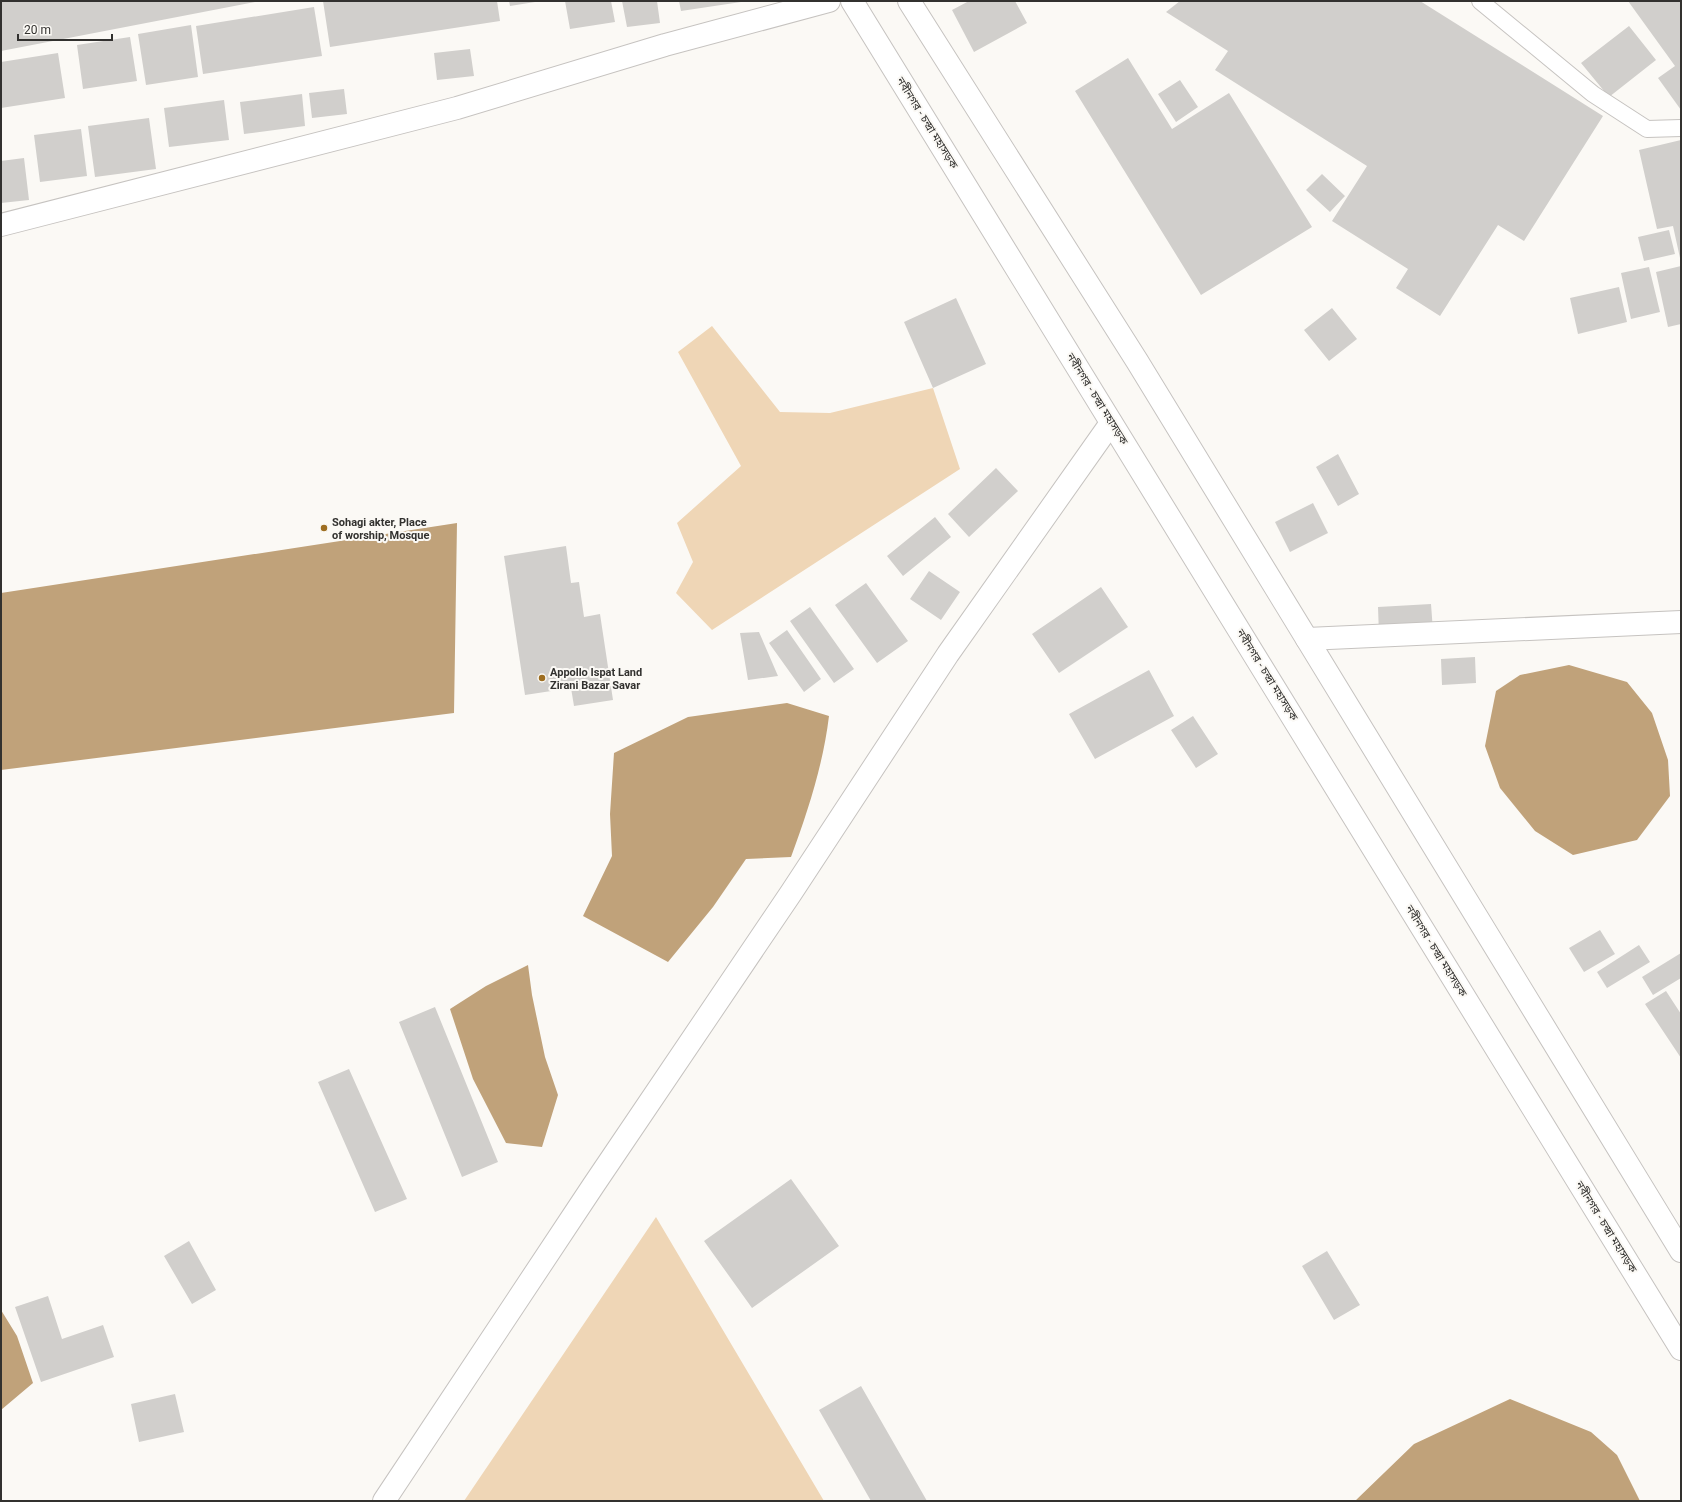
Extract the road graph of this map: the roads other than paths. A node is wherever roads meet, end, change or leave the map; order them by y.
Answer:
1 (829, 1) edge
2 (852, 1) edge
3 (909, 1) edge
4 (1480, 1) edge
5 (1681, 128) edge
6 (1, 225) edge
7 (1112, 423) junction
8 (1681, 622) edge
9 (1307, 639) junction
10 (1681, 1251) edge
11 (1681, 1349) edge
12 (384, 1501) edge

1 - 6 main road
2 - 7 main road, নবীনগর - চন্দ্রা মহাসড়ক
3 - 9 main road
4 - 5 lane
7 - 11 main road, নবীনগর - চন্দ্রা মহাসড়ক
7 - 12 main road
8 - 9 main road
9 - 10 main road

